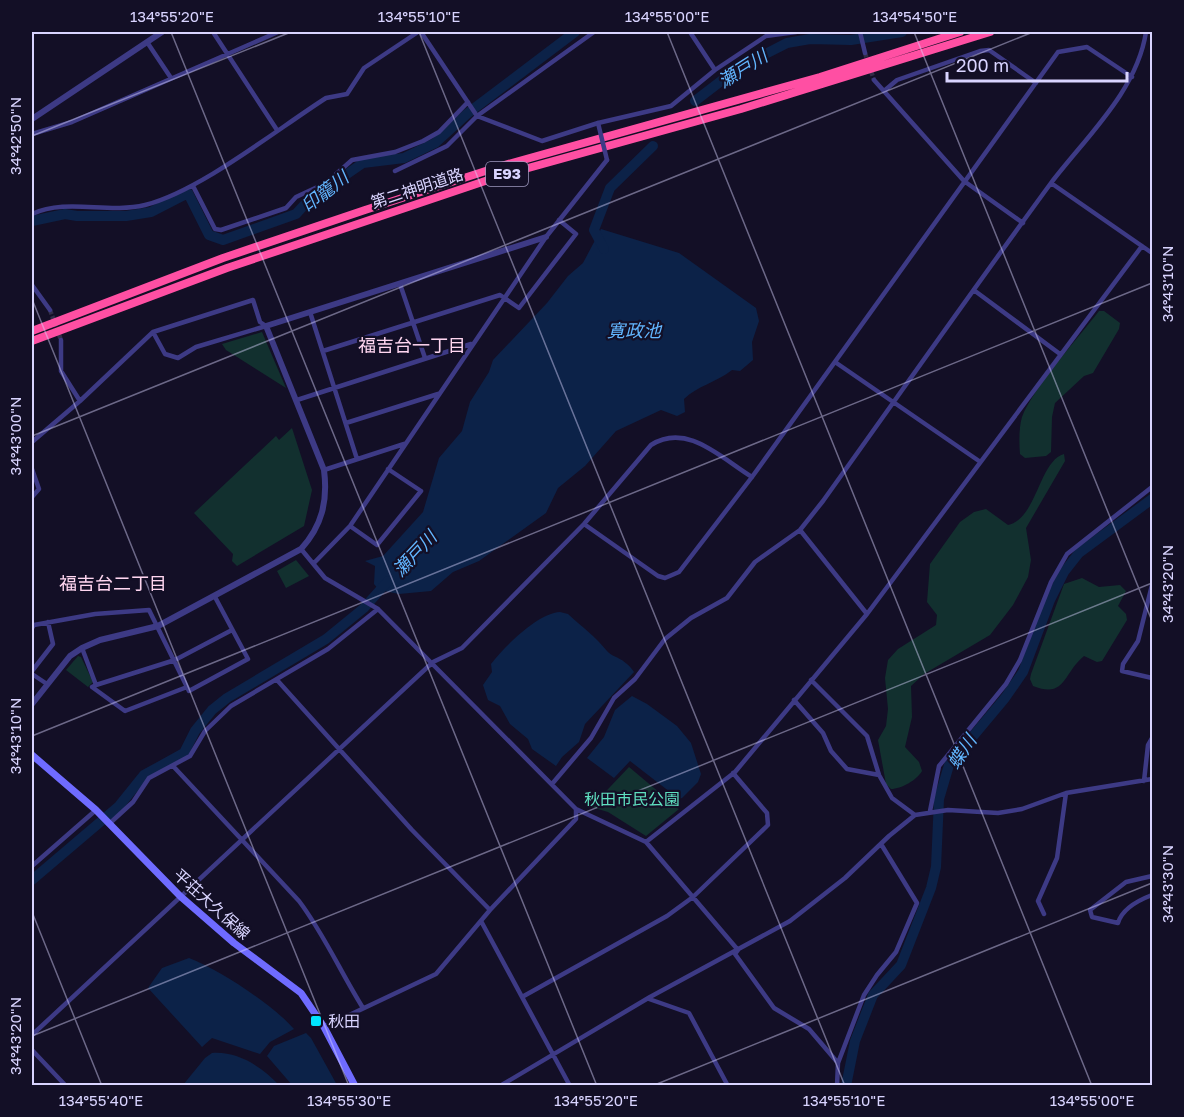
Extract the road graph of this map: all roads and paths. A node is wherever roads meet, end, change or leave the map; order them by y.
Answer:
1 (162, 32) edge
2 (213, 32) edge
3 (278, 32) edge
4 (420, 32) edge
5 (594, 32) edge
6 (690, 32) edge
7 (796, 32) edge
8 (860, 32) edge
9 (960, 32) edge
10 (990, 32) edge
11 (1146, 32) edge
12 (147, 42) junction
13 (866, 53) tunnel mouth
14 (227, 55) junction
15 (715, 70) junction
16 (1132, 77) junction
17 (171, 78) junction
18 (874, 80) tunnel mouth
19 (1036, 83) junction
20 (884, 91) junction
21 (468, 102) junction
22 (477, 116) junction
23 (32, 119) edge
24 (598, 123) junction
25 (277, 130) junction
26 (32, 134) edge
27 (394, 171) dead end
28 (964, 182) junction
29 (1051, 183) junction
30 (193, 186) junction
31 (32, 214) edge
32 (559, 220) junction
33 (1023, 223) junction
34 (546, 237) junction
35 (1142, 246) junction
36 (1152, 253) edge
37 (400, 284) junction
38 (32, 285) edge
39 (975, 291) junction
40 (503, 298) junction
41 (50, 310) tunnel mouth
42 (310, 312) junction
43 (413, 322) junction
44 (266, 326) junction
45 (32, 331) edge
46 (153, 332) junction
47 (61, 340) tunnel mouth
48 (32, 341) edge
49 (472, 344) junction
50 (323, 351) junction
51 (1060, 354) junction
52 (424, 358) junction
53 (835, 362) junction
54 (334, 386) junction
55 (438, 394) junction
56 (297, 400) junction
57 (80, 401) junction
58 (893, 404) junction
59 (346, 423) junction
60 (32, 442) edge
61 (404, 444) junction
62 (357, 459) junction
63 (979, 461) junction
64 (32, 469) edge
65 (388, 469) junction
66 (324, 470) junction
67 (752, 477) junction
68 (1152, 487) edge
69 (32, 497) edge
70 (584, 524) junction
71 (350, 526) junction
72 (800, 530) junction
73 (301, 549) junction
74 (314, 563) junction
75 (1152, 585) edge
76 (215, 597) junction
77 (378, 609) junction
78 (867, 614) junction
79 (48, 622) junction
80 (158, 626) junction
81 (32, 628) edge
82 (232, 630) junction
83 (82, 648) junction
84 (175, 660) junction
85 (433, 662) junction
86 (32, 673) edge
87 (1152, 678) edge
88 (277, 680) junction
89 (811, 680) junction
90 (46, 684) junction
91 (96, 685) junction
92 (187, 687) junction
93 (794, 700) junction
94 (32, 704) edge
95 (1152, 738) edge
96 (341, 749) junction
97 (32, 755) edge
98 (173, 766) junction
99 (733, 773) junction
100 (879, 776) junction
101 (1152, 779) edge
102 (1144, 780) junction
103 (552, 784) junction
104 (1066, 793) junction
105 (576, 809) junction
106 (930, 811) junction
107 (98, 812) junction
108 (915, 815) junction
109 (108, 823) junction
110 (242, 841) junction
111 (646, 842) junction
112 (881, 844) junction
113 (32, 866) edge
114 (1152, 876) edge
115 (1152, 895) edge
116 (180, 896) junction
117 (693, 897) junction
118 (490, 910) junction
119 (1044, 914) dead end
120 (481, 921) junction
121 (738, 950) junction
122 (522, 997) junction
123 (649, 999) junction
124 (363, 1008) junction
125 (324, 1027) junction
126 (32, 1035) edge
127 (32, 1050) edge
128 (554, 1056) junction
129 (838, 1063) junction
130 (66, 1086) edge
131 (355, 1086) edge
132 (500, 1086) edge
133 (570, 1086) edge
134 (728, 1086) edge
135 (837, 1086) edge

1 - 12 street
2 - 14 street
3 - 14 street
4 - 21 street
4 - 25 street
5 - 22 street
6 - 15 street
7 - 15 street
8 - 13 street
9 - 45 highway, 第二神明道路 / E93
10 - 48 highway, 第二神明道路 / E93
11 - 16 street
12 - 17 street
12 - 23 street
14 - 17 street
14 - 25 street
15 - 24 street
16 - 19 street
16 - 29 street
17 - 26 street
18 - 20 street
19 - 20 street
19 - 28 street
20 - 28 street
21 - 22 street
21 - 30 street
22 - 24 street
22 - 27 street
24 - 32 street, bridge
25 - 30 street
28 - 33 street
28 - 53 street
29 - 33 street
29 - 35 street
30 - 31 street
32 - 34 street
32 - 40 street
33 - 39 street
34 - 37 street
34 - 40 street
35 - 36 street
35 - 51 street
37 - 42 street
37 - 43 street
38 - 41 street
39 - 51 street
39 - 58 street
40 - 43 street
40 - 49 street
42 - 44 street
42 - 50 street
43 - 50 street
43 - 52 street
44 - 46 street
44 - 46 street
44 - 56 street
46 - 57 street
47 - 57 street
49 - 52 street
49 - 55 street
50 - 54 street
51 - 63 street
52 - 54 street
53 - 58 street
53 - 67 street
54 - 56 street
54 - 59 street
55 - 59 street
55 - 61 street
56 - 66 street
57 - 60 street
58 - 63 street
58 - 72 street
59 - 62 street
61 - 62 street
61 - 65 street
62 - 66 street
63 - 78 street
64 - 69 street
65 - 71 street
65 - 71 street
66 - 73 street
67 - 70 street
67 - 70 street
68 - 106 street
70 - 85 street
71 - 74 street
72 - 78 street
72 - 103 street
73 - 74 street
73 - 76 street
74 - 77 street
75 - 87 street
76 - 80 street
76 - 82 street
77 - 85 street
77 - 88 street
78 - 89 street
79 - 80 street
79 - 81 street
79 - 86 street
80 - 83 street
80 - 84 street
82 - 84 street
82 - 92 street
83 - 90 street
83 - 91 street
84 - 91 street
84 - 92 street
85 - 96 street
85 - 103 street
86 - 90 street
88 - 96 street
88 - 98 street
89 - 93 street
89 - 100 street
90 - 94 street
91 - 92 street
93 - 99 street
93 - 100 street
95 - 102 street
96 - 110 street
96 - 118 street
97 - 107 main road, 平荘大久保線
98 - 109 street
98 - 110 street
99 - 111 street
99 - 117 street
100 - 108 street
101 - 102 street
102 - 104 street
103 - 105 street
104 - 106 street
104 - 119 street
105 - 111 street
105 - 118 street
106 - 108 street
107 - 109 main road, 平荘大久保線
107 - 113 street
108 - 112 street
109 - 116 main road, 平荘大久保線
110 - 116 street
110 - 124 street
111 - 117 street
112 - 121 street
112 - 129 street
114 - 115 street
116 - 125 main road, 平荘大久保線
116 - 126 street
117 - 121 street
117 - 122 street
118 - 120 street
120 - 122 street
120 - 124 street
121 - 123 street
121 - 129 street
122 - 128 street
123 - 128 street
123 - 134 street
124 - 125 street
125 - 131 main road, 平荘大久保線
127 - 130 street
128 - 132 street
128 - 133 street
129 - 135 street

